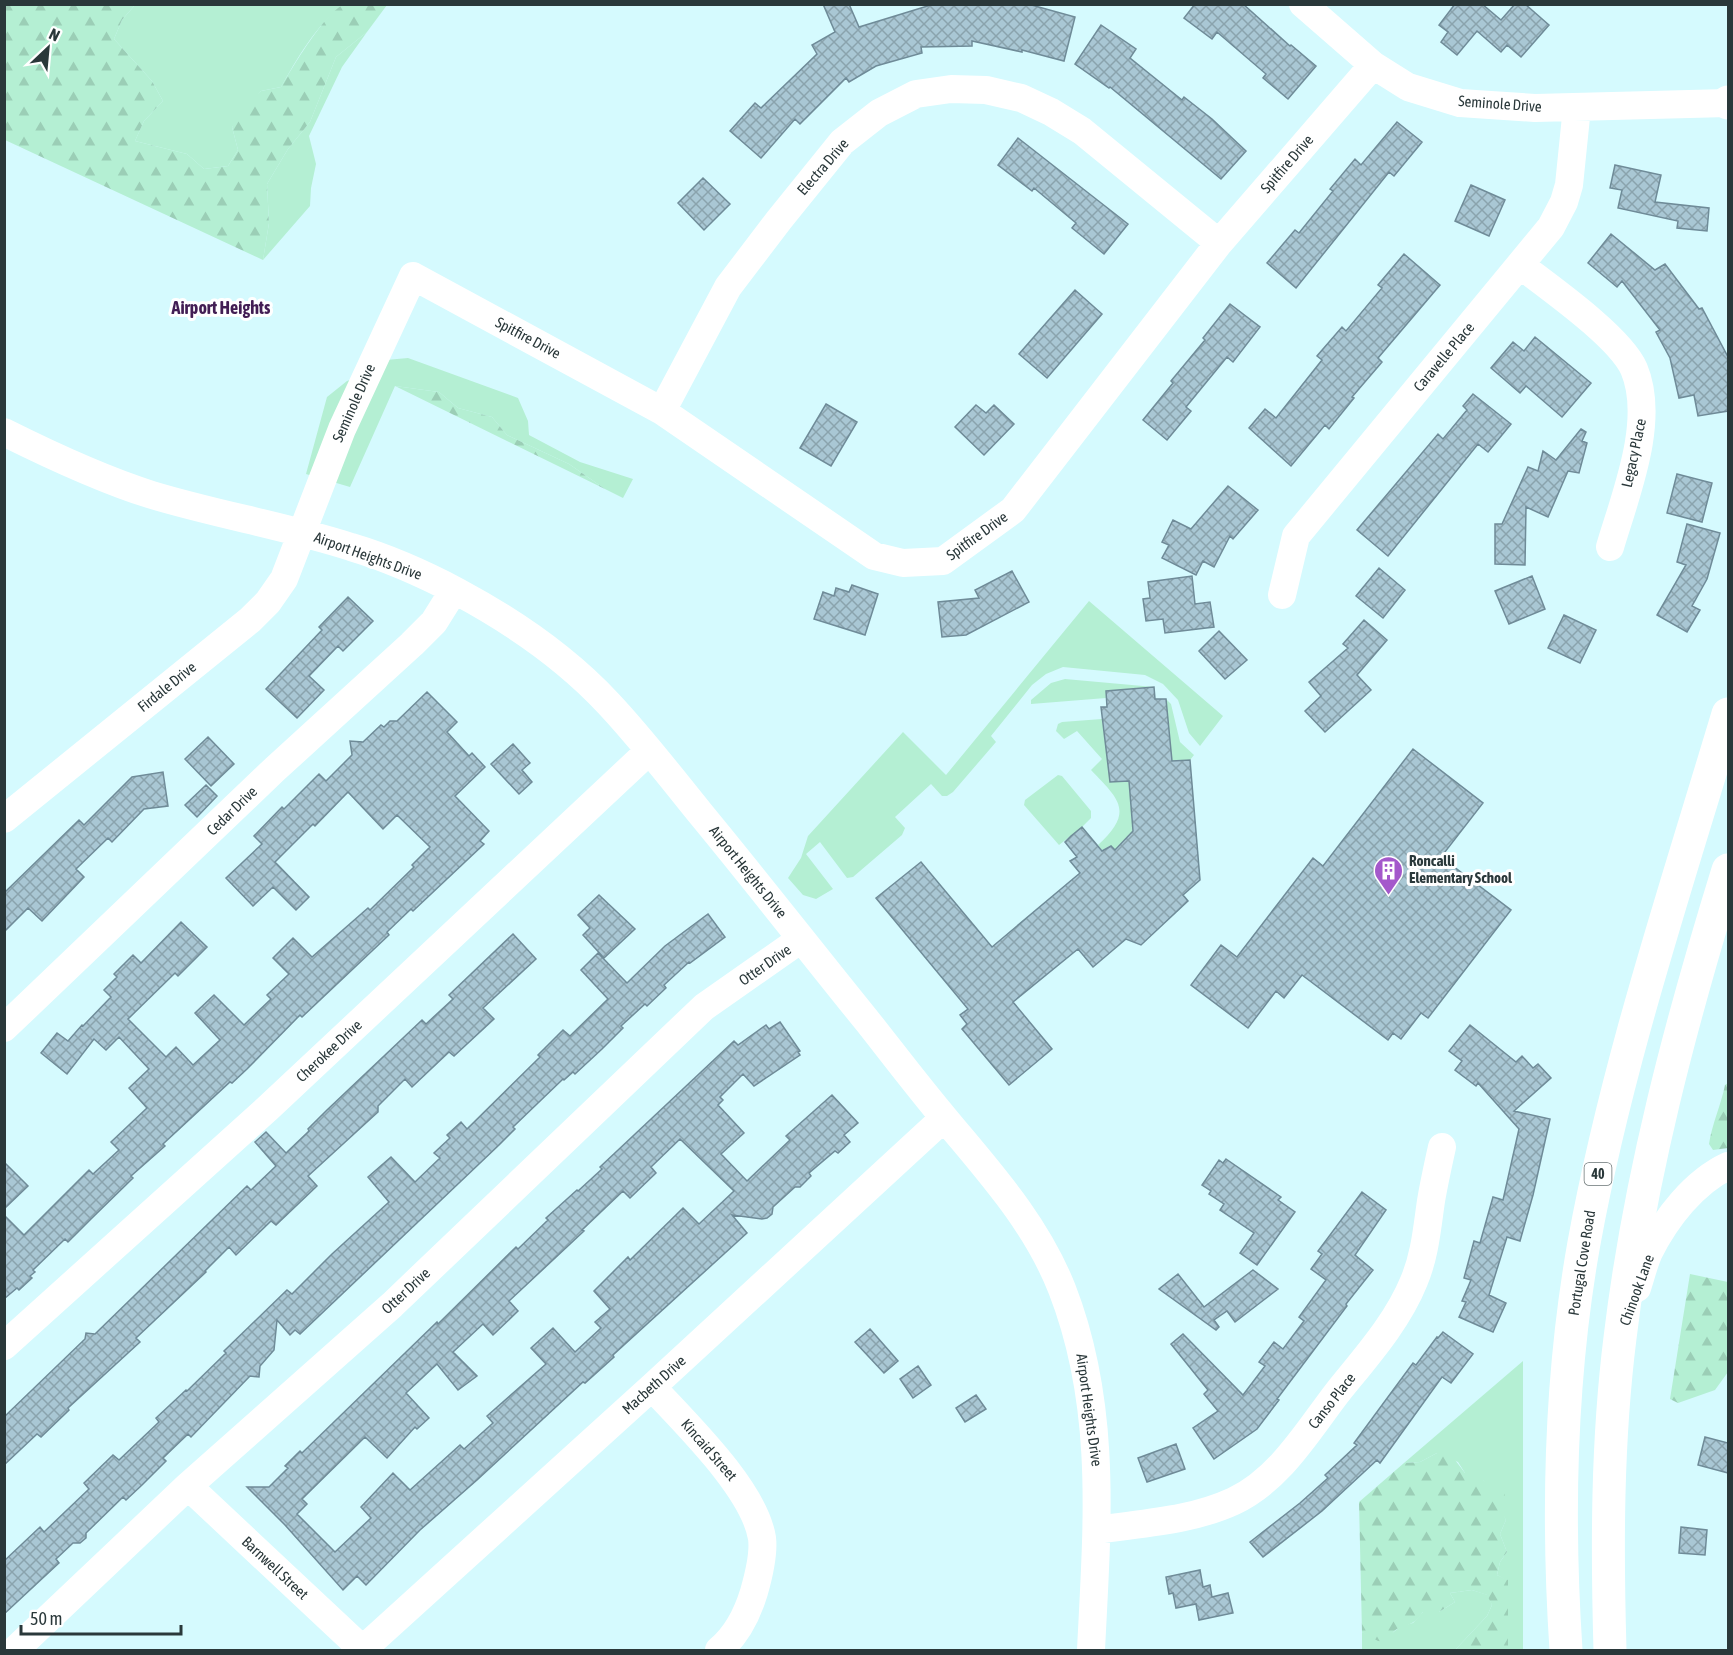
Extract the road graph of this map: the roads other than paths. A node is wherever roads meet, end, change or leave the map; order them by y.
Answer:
1 (1303, 4) edge
2 (1373, 65) junction
3 (1728, 103) edge
4 (1577, 107) junction
5 (1219, 243) junction
6 (1520, 265) junction
7 (412, 276) joint
8 (662, 411) junction
9 (4, 432) edge
10 (300, 532) junction
11 (1610, 547) dead end
12 (454, 590) junction
13 (1282, 594) dead end
14 (1728, 714) edge
15 (649, 751) junction
16 (4, 819) edge
17 (1728, 870) edge
18 (801, 939) junction
19 (4, 1028) edge
20 (944, 1118) junction
21 (1442, 1147) dead end
22 (1728, 1166) edge
23 (1620, 1338) junction
24 (4, 1346) edge
25 (652, 1388) junction
26 (188, 1486) junction
27 (1097, 1530) junction
28 (15, 1650) edge
29 (362, 1650) edge
30 (719, 1650) edge
31 (1091, 1650) edge
32 (1566, 1650) edge
33 (1610, 1650) edge

1 - 2 street, Seminole Drive
2 - 4 street, Seminole Drive
2 - 5 street, Spitfire Drive
3 - 4 street, Seminole Drive
4 - 6 street, Caravelle Place
5 - 8 street, Spitfire Drive
5 - 8 street, Electra Drive
6 - 11 street, Legacy Place
6 - 13 street, Caravelle Place
7 - 8 street, Spitfire Drive
7 - 10 street, Seminole Drive
9 - 10 street, Airport Heights Drive
10 - 12 street, Airport Heights Drive
10 - 16 street, Firdale Drive
12 - 15 street, Airport Heights Drive
12 - 19 street, Cedar Drive
14 - 32 main road, Portugal Cove Road / 40
15 - 18 street, Airport Heights Drive
15 - 24 street, Cherokee Drive
17 - 23 main road
18 - 20 street, Airport Heights Drive
18 - 26 street, Otter Drive
20 - 25 street, Macbeth Drive
20 - 27 street, Airport Heights Drive
21 - 27 street, Canso Place
22 - 23 street, Chinook Lane
23 - 33 main road
25 - 29 street, Macbeth Drive
25 - 30 street, Kincaid Street
26 - 28 street, Otter Drive
26 - 29 street, Barnwell Street
27 - 31 street, Airport Heights Drive

